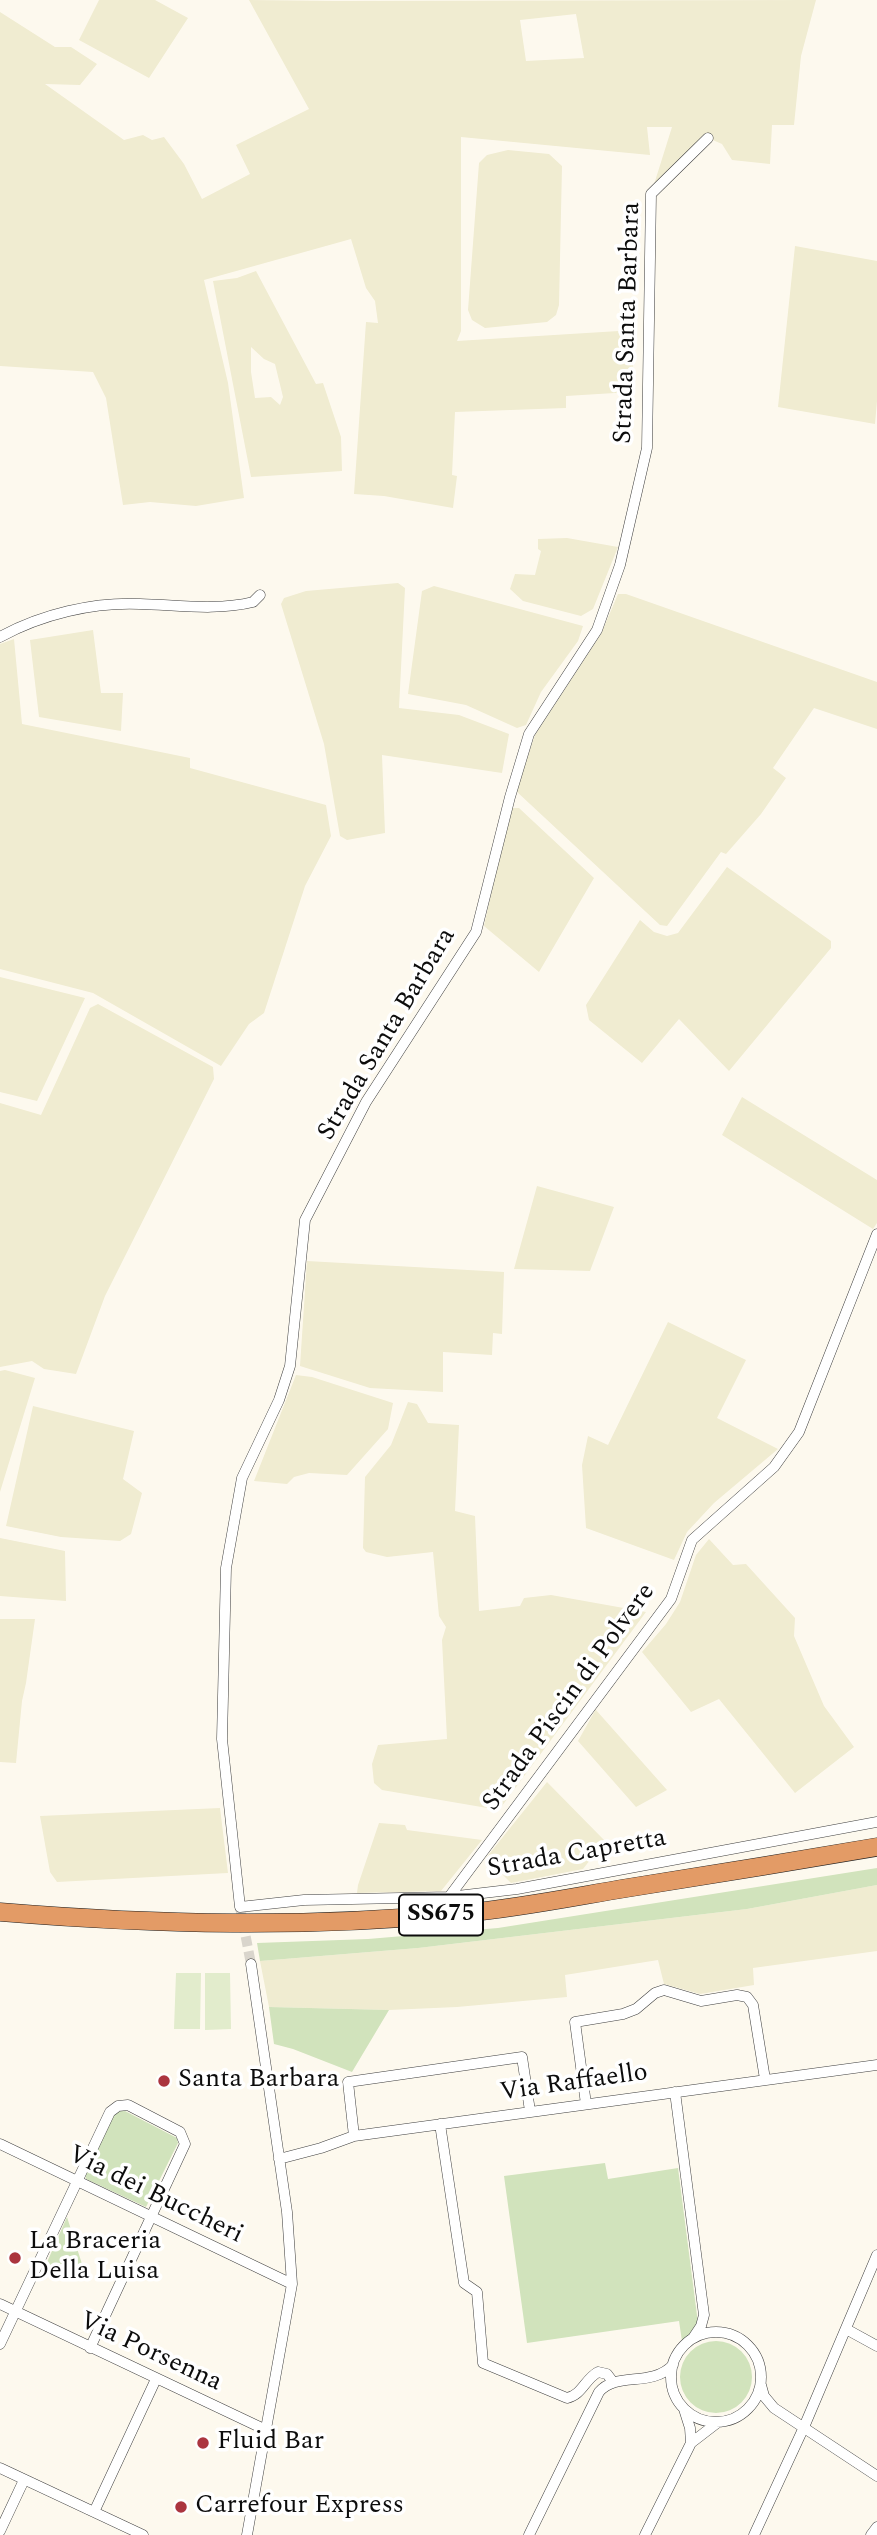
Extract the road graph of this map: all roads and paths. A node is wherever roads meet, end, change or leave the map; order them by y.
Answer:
1 (708, 138) dead end
2 (260, 595) dead end
3 (0, 637) edge
4 (877, 1234) edge
5 (877, 1822) edge
6 (877, 1847) edge
7 (877, 1858) edge
8 (450, 1897) junction
9 (240, 1907) joint
10 (0, 1912) edge
11 (0, 1924) edge
12 (251, 1964) tunnel mouth
13 (877, 2065) edge
14 (765, 2079) junction
15 (675, 2092) junction
16 (586, 2104) junction
17 (530, 2111) junction
18 (440, 2124) junction
19 (355, 2136) junction
20 (0, 2144) edge
21 (279, 2159) junction
22 (76, 2182) junction
23 (151, 2217) junction
24 (877, 2255) edge
25 (292, 2284) junction
26 (0, 2304) edge
27 (16, 2312) junction
28 (704, 2315) junction
29 (846, 2329) junction
30 (721, 2333) junction
31 (692, 2340) junction
32 (0, 2344) edge
33 (877, 2346) edge
34 (90, 2348) junction
35 (673, 2364) junction
36 (651, 2378) junction
37 (156, 2379) junction
38 (613, 2382) junction
39 (761, 2382) junction
40 (675, 2395) junction
41 (683, 2408) junction
42 (774, 2408) junction
43 (747, 2410) junction
44 (718, 2422) junction
45 (804, 2427) junction
46 (266, 2430) junction
47 (691, 2443) junction
48 (0, 2468) edge
49 (877, 2476) edge
50 (24, 2480) junction
51 (94, 2512) junction
52 (2, 2524) edge
53 (877, 2527) edge
54 (143, 2535) edge
55 (247, 2535) edge
56 (529, 2535) edge
57 (645, 2535) edge
58 (754, 2535) edge
59 (871, 2535) edge

1 - 9 street, Strada Santa Barbara
2 - 3 street
4 - 8 street, Strada Piscin di Polvere
5 - 8 street, Strada Capretta
6 - 10 highway, SS675
7 - 11 highway, SS675
8 - 9 street, Strada Capretta
12 - 21 street
13 - 14 street, Via Raffaello
14 - 15 street, Via Raffaello
14 - 16 street
15 - 16 street, Via Raffaello
15 - 28 street
16 - 17 street, Via Raffaello
17 - 18 street, Via Raffaello
17 - 19 street
18 - 19 street, Via Raffaello
18 - 38 street
19 - 21 street, Via Raffaello
20 - 22 street, Via dei Buccheri
21 - 25 street
22 - 23 street, Via dei Buccheri
22 - 23 street
22 - 27 street
23 - 25 street, Via dei Buccheri
23 - 34 street
24 - 29 street
25 - 46 street
26 - 27 street, Via Porsenna
27 - 32 street
27 - 34 street, Via Porsenna
28 - 30 street
28 - 31 street
29 - 33 street
29 - 45 street
30 - 31 street
30 - 39 street
31 - 35 street
34 - 37 street, Via Porsenna
35 - 36 street
35 - 40 street
36 - 38 street
36 - 40 street
37 - 46 street, Via Porsenna
37 - 51 street
38 - 56 street
39 - 42 street
39 - 43 street
40 - 41 street
41 - 44 street
41 - 47 street
42 - 43 street
42 - 45 street
43 - 44 street
44 - 47 street
45 - 49 street
45 - 58 street
46 - 55 street
47 - 57 street
48 - 50 street
50 - 51 street
50 - 52 street
51 - 54 street
53 - 59 street

